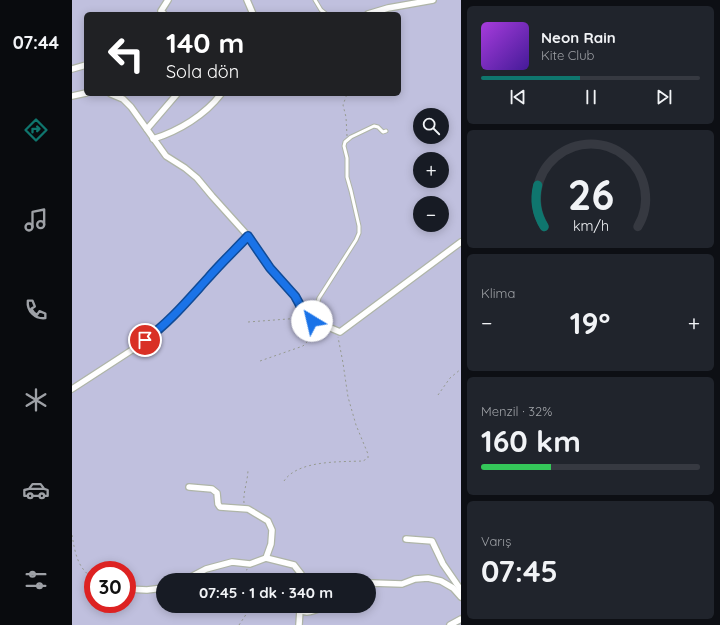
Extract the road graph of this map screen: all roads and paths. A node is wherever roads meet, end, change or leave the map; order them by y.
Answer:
1 (168, 0) edge
2 (247, 0) edge
3 (315, 0) edge
4 (433, 0) edge
5 (162, 12) edge
6 (252, 12) edge
7 (324, 12) edge
8 (375, 12) edge
9 (84, 66) edge
10 (72, 69) edge
11 (84, 93) edge
12 (72, 96) edge
13 (116, 96) edge
14 (175, 96) edge
15 (219, 96) edge
16 (346, 96) edge
17 (146, 129) junction
18 (386, 131) dead end
19 (153, 139) junction
20 (348, 141) junction
21 (248, 236) junction
22 (461, 242) edge
23 (309, 320) junction
24 (248, 322) dead end
25 (336, 330) junction
26 (260, 361) dead end
27 (461, 369) edge
28 (72, 389) edge
29 (438, 395) dead end
30 (248, 469) dead end
31 (284, 481) dead end
32 (189, 487) dead end
33 (244, 509) junction
34 (72, 535) edge
35 (406, 539) dead end
36 (266, 558) junction
37 (248, 564) junction
38 (84, 571) edge
39 (198, 573) edge
40 (246, 573) edge
41 (300, 573) edge
42 (376, 583) edge
43 (136, 589) edge
44 (156, 589) edge
45 (461, 590) edge
46 (461, 597) edge
47 (247, 613) edge
48 (299, 613) edge
49 (461, 619) edge
50 (453, 624) edge
51 (239, 625) edge
52 (299, 625) edge

1 - 5 street
2 - 6 street
3 - 7 lane
4 - 8 street
9 - 10 street
11 - 12 street
13 - 17 street
14 - 17 street
15 - 19 street
16 - 20 path
17 - 19 street
18 - 20 lane
19 - 21 street
20 - 23 lane
21 - 23 street
21 - 28 street
22 - 25 street
23 - 24 path
23 - 25 street
23 - 26 path
25 - 31 path
27 - 29 path
30 - 33 path
32 - 33 street
33 - 36 street
34 - 38 path
35 - 45 street
36 - 37 street
36 - 41 street
37 - 39 street
37 - 40 path
42 - 46 street
43 - 44 street
47 - 51 path
48 - 52 street
49 - 50 street

